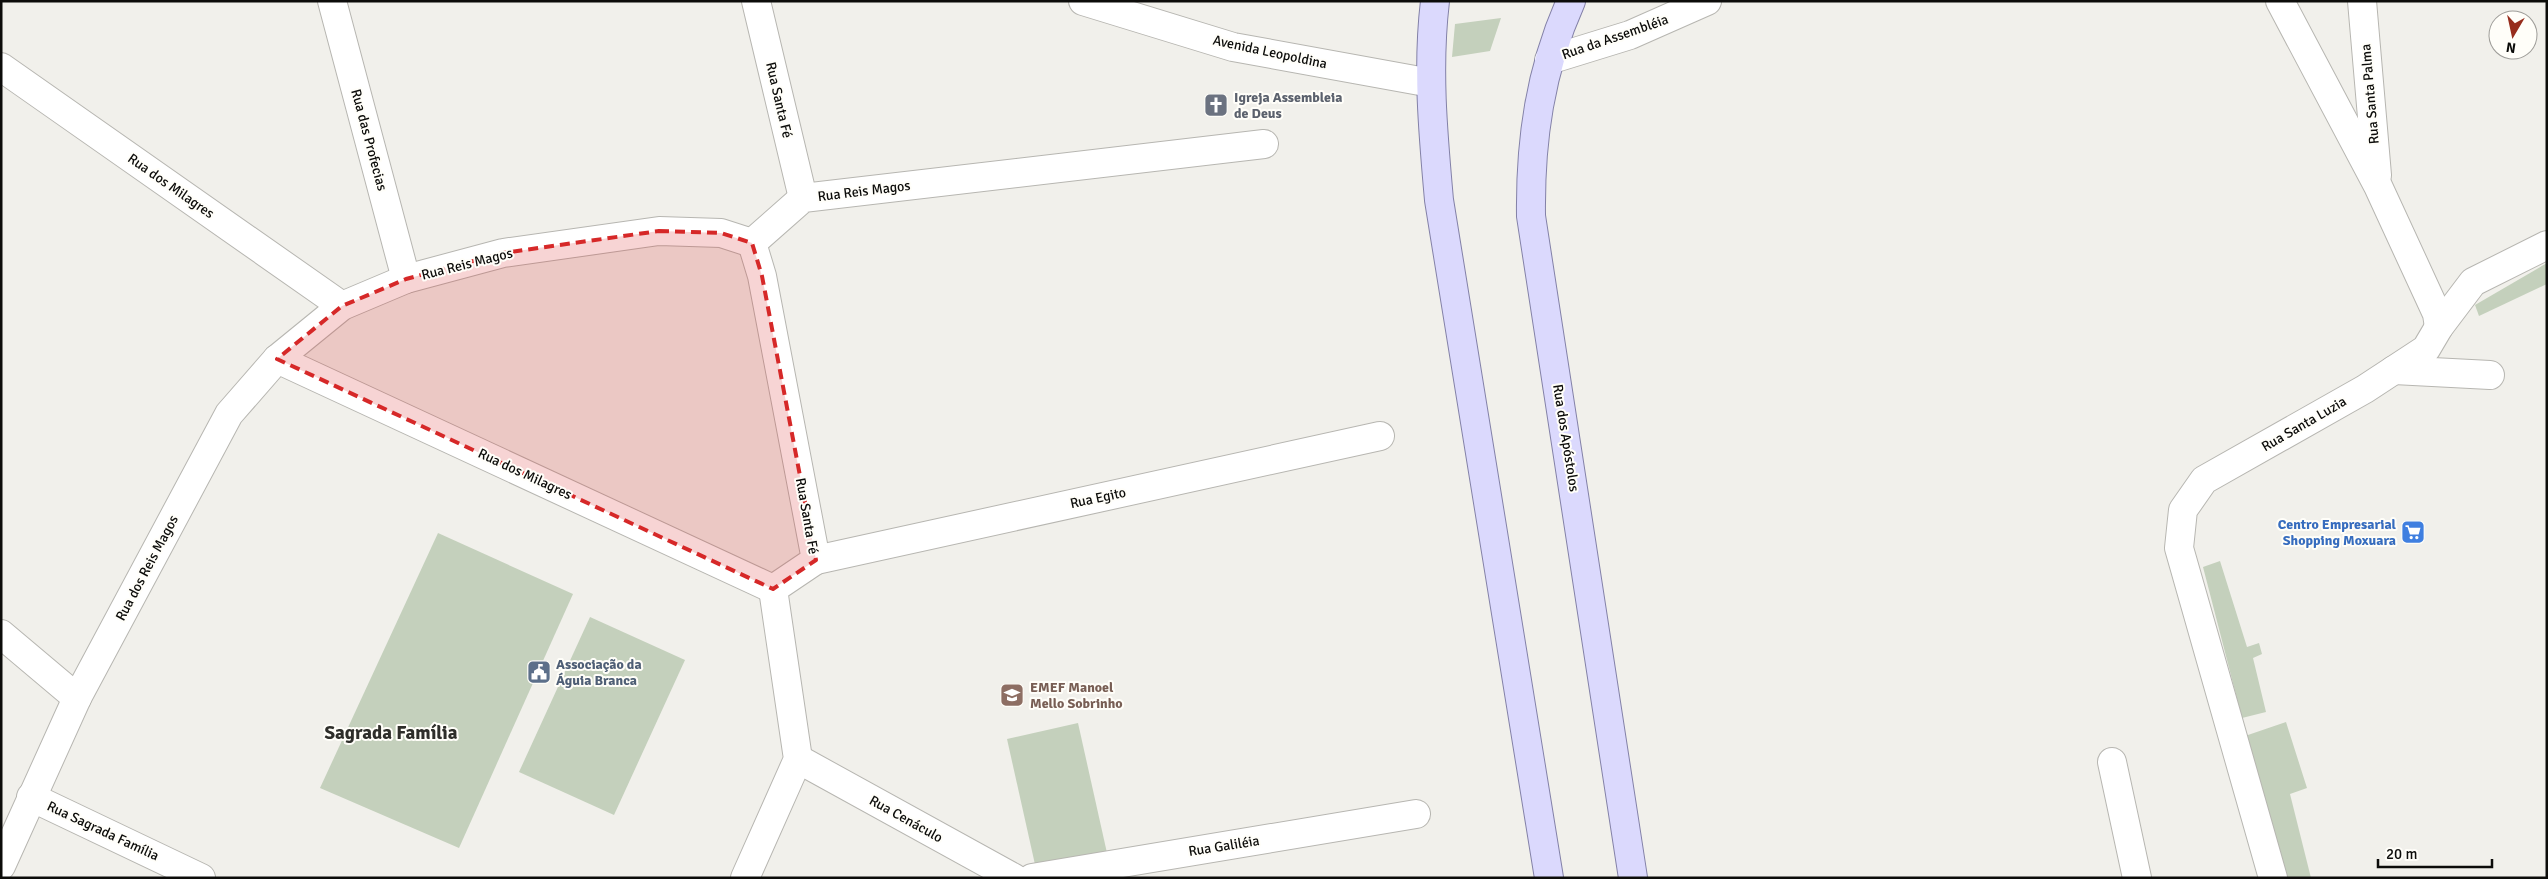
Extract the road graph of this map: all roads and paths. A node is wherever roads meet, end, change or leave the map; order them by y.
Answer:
1 (332, 1) edge
2 (756, 1) edge
3 (1083, 1) edge
4 (1435, 1) edge
5 (1571, 1) edge
6 (1707, 1) edge
7 (2280, 1) edge
8 (2362, 1) edge
9 (1549, 60) junction
10 (1, 67) edge
11 (1430, 82) junction
12 (1264, 144) dead end
13 (2378, 186) junction
14 (803, 198) junction
15 (752, 243) junction
16 (2547, 245) edge
17 (406, 280) junction
18 (342, 306) junction
19 (2439, 327) junction
20 (277, 359) junction
21 (2394, 370) junction
22 (2490, 375) dead end
23 (1380, 436) dead end
24 (816, 560) junction
25 (773, 589) junction
26 (1, 634) edge
27 (77, 698) junction
28 (798, 759) junction
29 (2112, 762) dead end
30 (31, 797) junction
31 (1416, 814) dead end
32 (1, 866) edge
33 (201, 878) edge
34 (745, 878) edge
35 (1014, 878) edge
36 (1032, 878) edge
37 (1549, 878) edge
38 (1633, 878) edge
39 (2137, 878) edge
40 (2274, 878) edge

1 - 17 street, Rua das Profecias
2 - 14 street, Rua Santa Fé
3 - 11 street, Avenida Leopoldina
4 - 11 main road
5 - 9 main road, Rua dos Apóstolos
6 - 9 street, Rua da Assembléia
7 - 13 street
8 - 13 street, Rua Santa Palma
9 - 38 main road, Rua dos Apóstolos
10 - 18 street, Rua dos Milagres
11 - 37 main road
12 - 14 street, Rua Reis Magos
13 - 19 street
14 - 15 street, Rua Reis Magos
15 - 17 street, Rua Reis Magos
15 - 24 street, Rua Santa Fé
16 - 19 street, Rua Santa Luzia
17 - 18 street, Rua Reis Magos
18 - 20 street, Rua dos Reis Magos
19 - 21 street, Rua Santa Luzia
20 - 25 street, Rua dos Milagres
20 - 27 street, Rua dos Reis Magos
21 - 22 street
21 - 40 street, Rua Santa Luzia
23 - 24 street, Rua Egito
24 - 25 street, Rua Santa Fé
25 - 28 street
26 - 27 street
27 - 30 street, Rua dos Reis Magos
28 - 34 street
28 - 35 street, Rua Cenáculo
29 - 39 street
30 - 32 street, Rua dos Reis Magos
30 - 33 street, Rua Sagrada Família
31 - 36 street, Rua Galiléia

